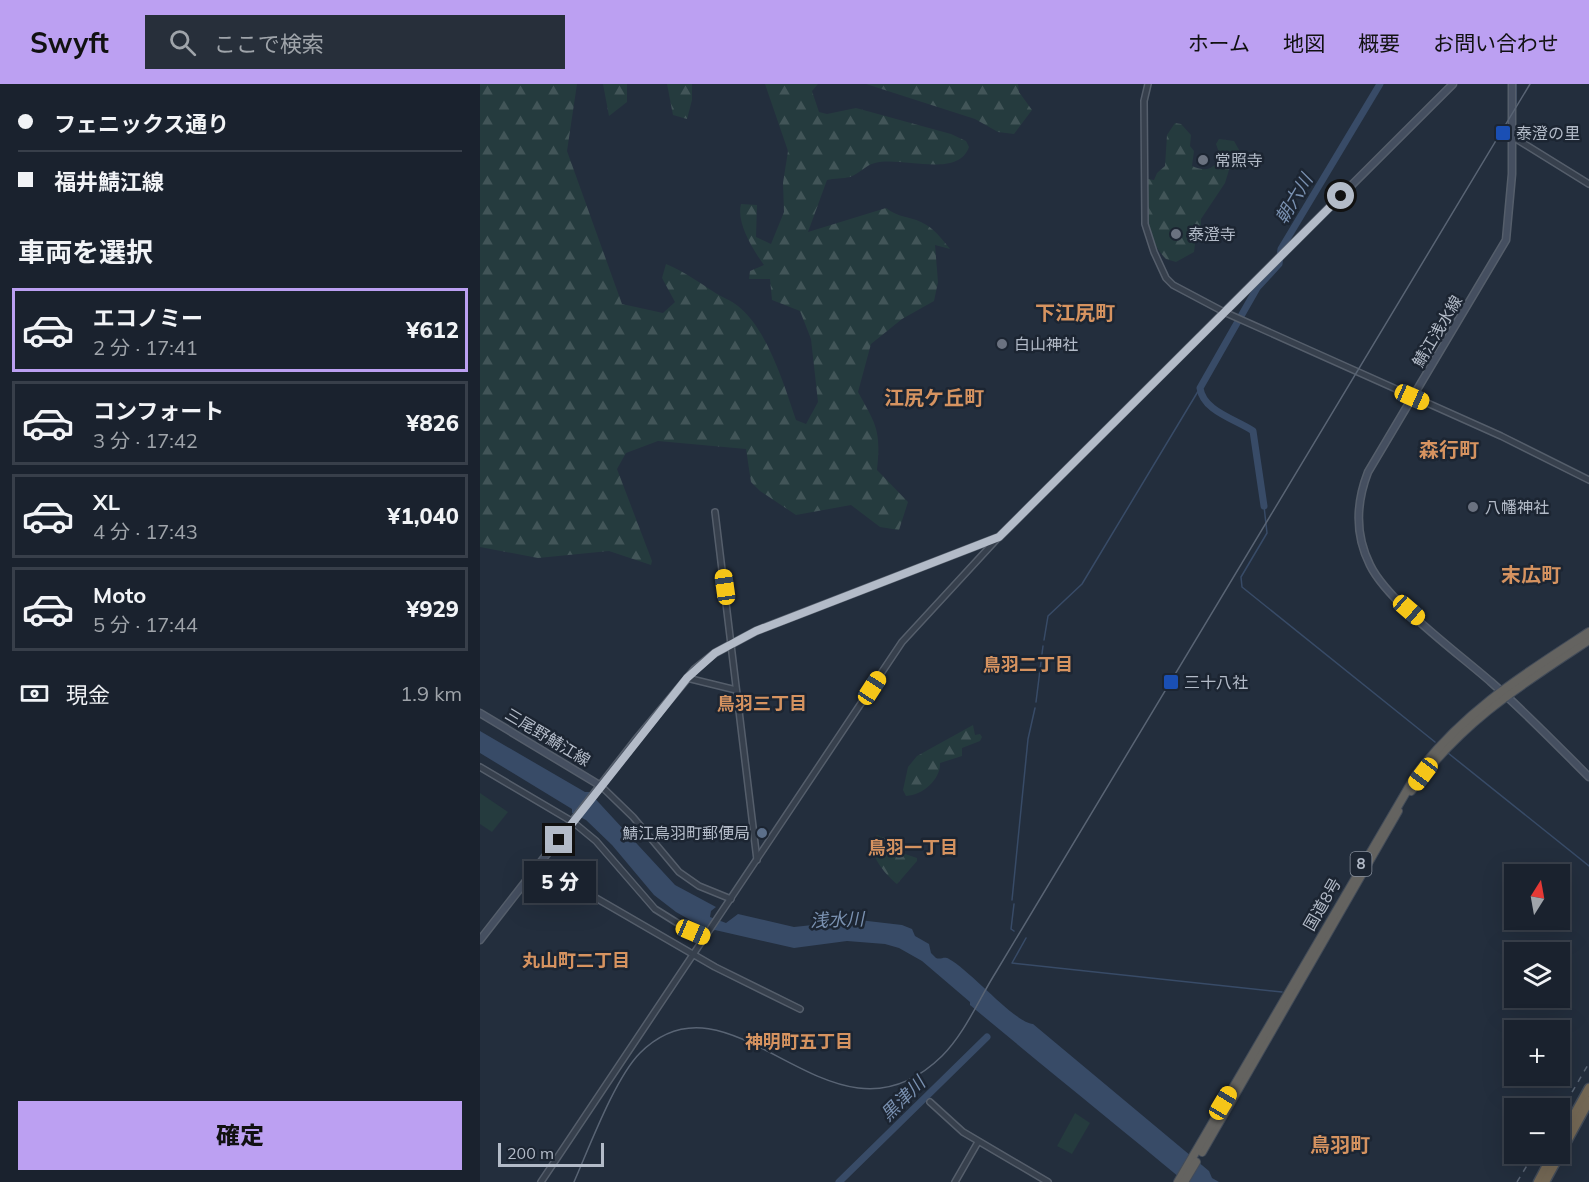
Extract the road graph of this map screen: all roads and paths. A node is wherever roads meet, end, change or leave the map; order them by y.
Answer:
1 (1148, 84) edge
2 (1453, 84) edge
3 (1512, 84) edge
4 (1512, 136) junction
5 (1589, 184) edge
6 (1224, 312) junction
7 (1412, 397) junction
8 (1589, 480) edge
9 (715, 512) dead end
10 (999, 537) junction
11 (1589, 632) edge
12 (1589, 640) edge
13 (730, 644) junction
14 (687, 678) junction
15 (736, 690) junction
16 (1503, 693) junction
17 (480, 713) edge
18 (480, 767) edge
19 (1589, 777) edge
20 (599, 788) junction
21 (574, 820) junction
22 (757, 860) junction
23 (539, 865) junction
24 (730, 901) junction
25 (706, 937) junction
26 (480, 940) edge
27 (695, 955) junction
28 (800, 1009) dead end
29 (1589, 1088) edge
30 (1589, 1101) edge
31 (930, 1102) dead end
32 (1570, 1122) edge
33 (978, 1142) junction
34 (1198, 1153) junction
35 (1548, 1164) edge
36 (540, 1182) edge
37 (955, 1182) edge
38 (1048, 1182) edge
39 (1178, 1182) edge
40 (1184, 1182) edge
41 (1538, 1182) edge
42 (1545, 1182) edge

1 - 6 street
2 - 6 main road
3 - 4 main road, 鯖江浅水線
4 - 5 street
4 - 7 main road, 鯖江浅水線
6 - 7 street
6 - 10 main road
7 - 8 street
7 - 16 main road, 鯖江浅水線
9 - 13 street
10 - 13 main road
10 - 22 street
11 - 16 highway, 国道8号 / 8
12 - 16 highway, 国道8号 / 8
13 - 14 main road
13 - 15 street
14 - 15 street
14 - 20 main road
15 - 22 street
16 - 19 main road, 鯖江浅水線
16 - 34 highway, 国道8号 / 8
17 - 20 main road, 三尾野鯖江線
18 - 21 street
20 - 21 main road
20 - 24 street
21 - 23 main road
21 - 25 street
22 - 24 street
23 - 26 main road
23 - 27 street
24 - 25 street
25 - 27 street
27 - 28 street
27 - 36 street
29 - 32 highway
30 - 42 highway
31 - 33 street
33 - 37 street
33 - 38 street
34 - 39 highway, 国道8号 / 8
34 - 40 highway, 国道8号 / 8
35 - 41 highway

